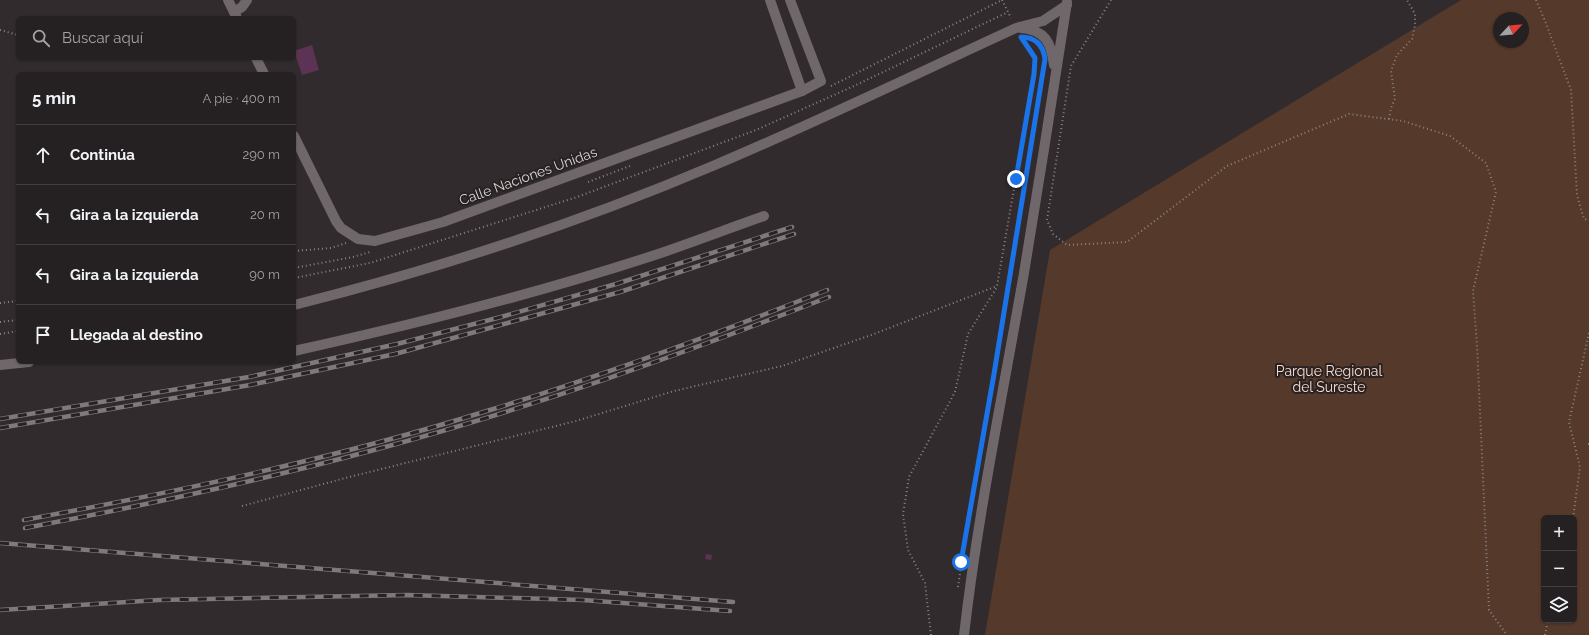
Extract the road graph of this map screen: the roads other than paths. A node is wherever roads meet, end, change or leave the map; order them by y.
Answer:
1 (228, 0) edge
2 (247, 0) edge
3 (770, 0) edge
4 (790, 0) edge
5 (1067, 2) edge
6 (235, 15) edge
7 (1019, 33) junction
8 (257, 60) edge
9 (263, 72) edge
10 (1056, 75) junction
11 (802, 91) junction
12 (296, 140) edge
13 (764, 216) dead end
14 (296, 304) edge
15 (296, 351) edge
16 (16, 364) edge
17 (0, 366) edge
18 (964, 635) edge

1 - 6 street
2 - 6 street
3 - 11 street
4 - 11 street, Calle Naciones Unidas
5 - 7 street
5 - 10 street
7 - 10 street
7 - 14 street
8 - 9 street
10 - 18 street
11 - 12 street, Calle Naciones Unidas
13 - 15 street
16 - 17 street

